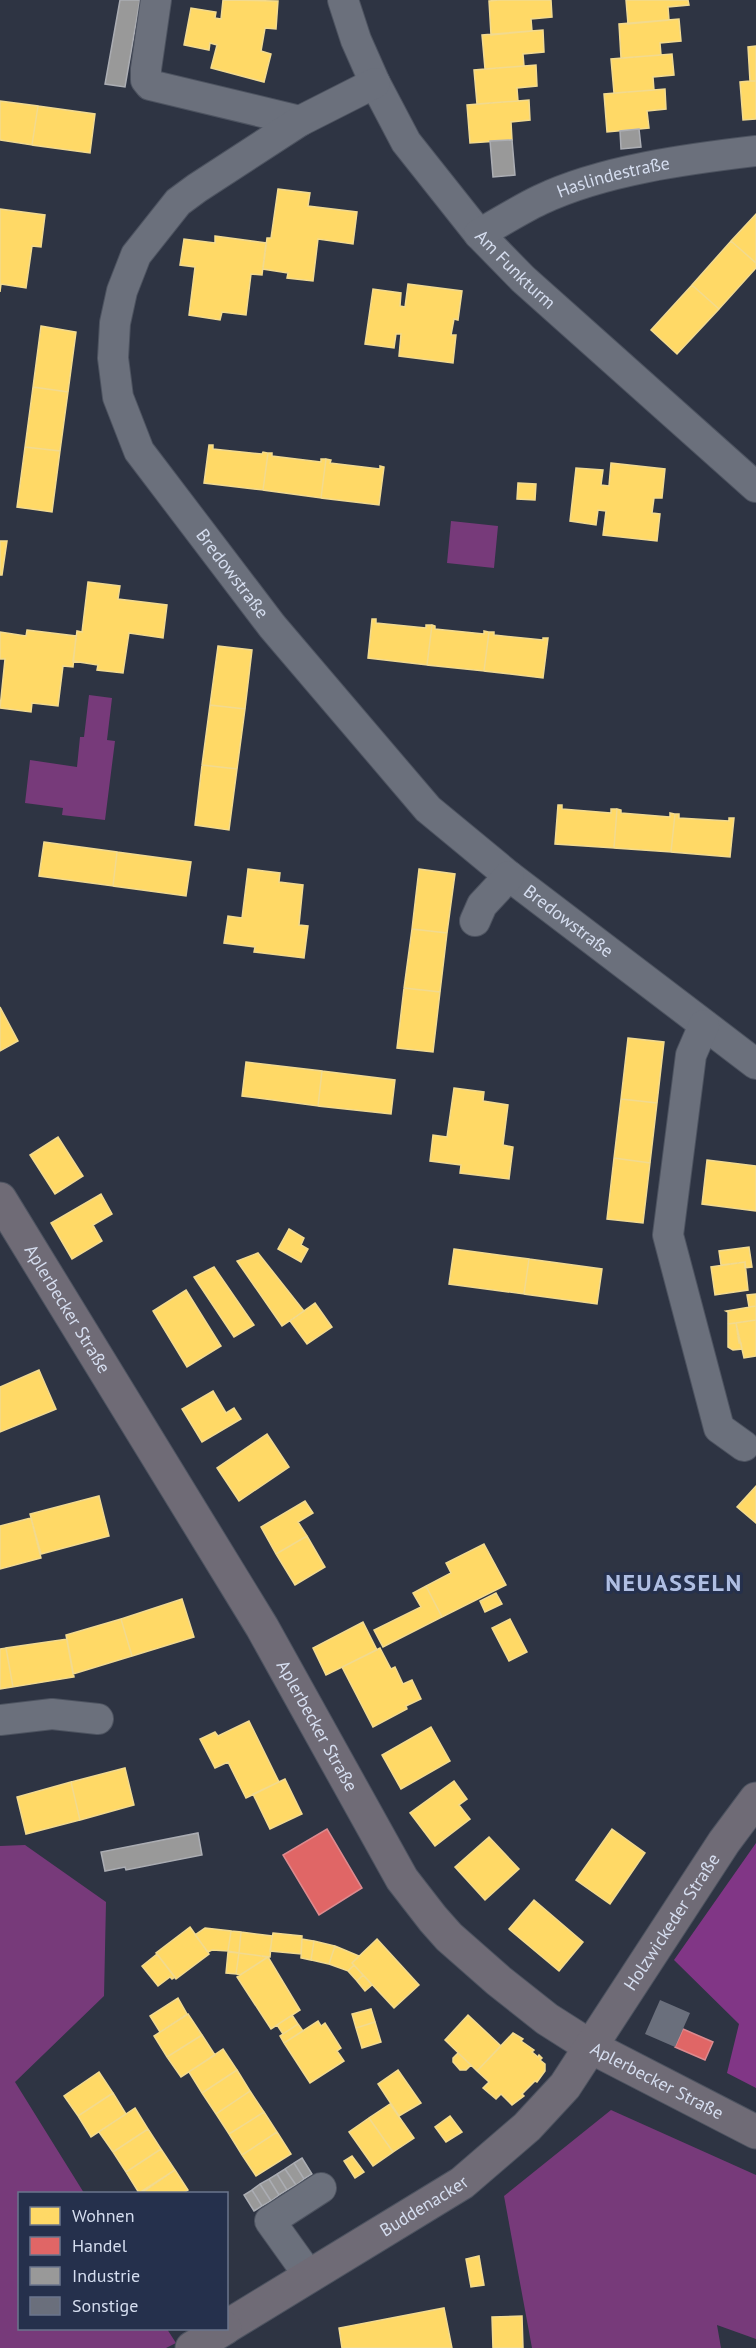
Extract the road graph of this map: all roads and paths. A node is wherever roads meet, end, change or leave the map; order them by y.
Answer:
1 (156, 0) edge
2 (343, 0) edge
3 (375, 83) junction
4 (300, 122) junction
5 (756, 151) edge
6 (479, 234) junction
7 (756, 487) edge
8 (509, 876) junction
9 (475, 921) dead end
10 (704, 1025) junction
11 (756, 1064) edge
12 (3, 1212) edge
13 (744, 1446) dead end
14 (98, 1719) dead end
15 (0, 1720) edge
16 (756, 1799) edge
17 (591, 2047) junction
18 (756, 2132) edge
19 (321, 2188) dead end
20 (310, 2277) junction
21 (228, 2325) edge

1 - 4 street
2 - 3 street, Am Funkturm
3 - 4 street, Bredowstraße
3 - 6 street, Am Funkturm
4 - 8 street, Bredowstraße
5 - 6 street, Haslindestraße
6 - 7 street, Am Funkturm
8 - 9 street
8 - 10 street, Bredowstraße
10 - 11 street, Bredowstraße
10 - 13 street
12 - 17 main road, Aplerbecker Straße
14 - 15 street
16 - 17 main road, Holzwickeder Straße
17 - 18 main road, Aplerbecker Straße
17 - 20 main road, Buddenacker
19 - 20 street
20 - 21 main road, Buddenacker

